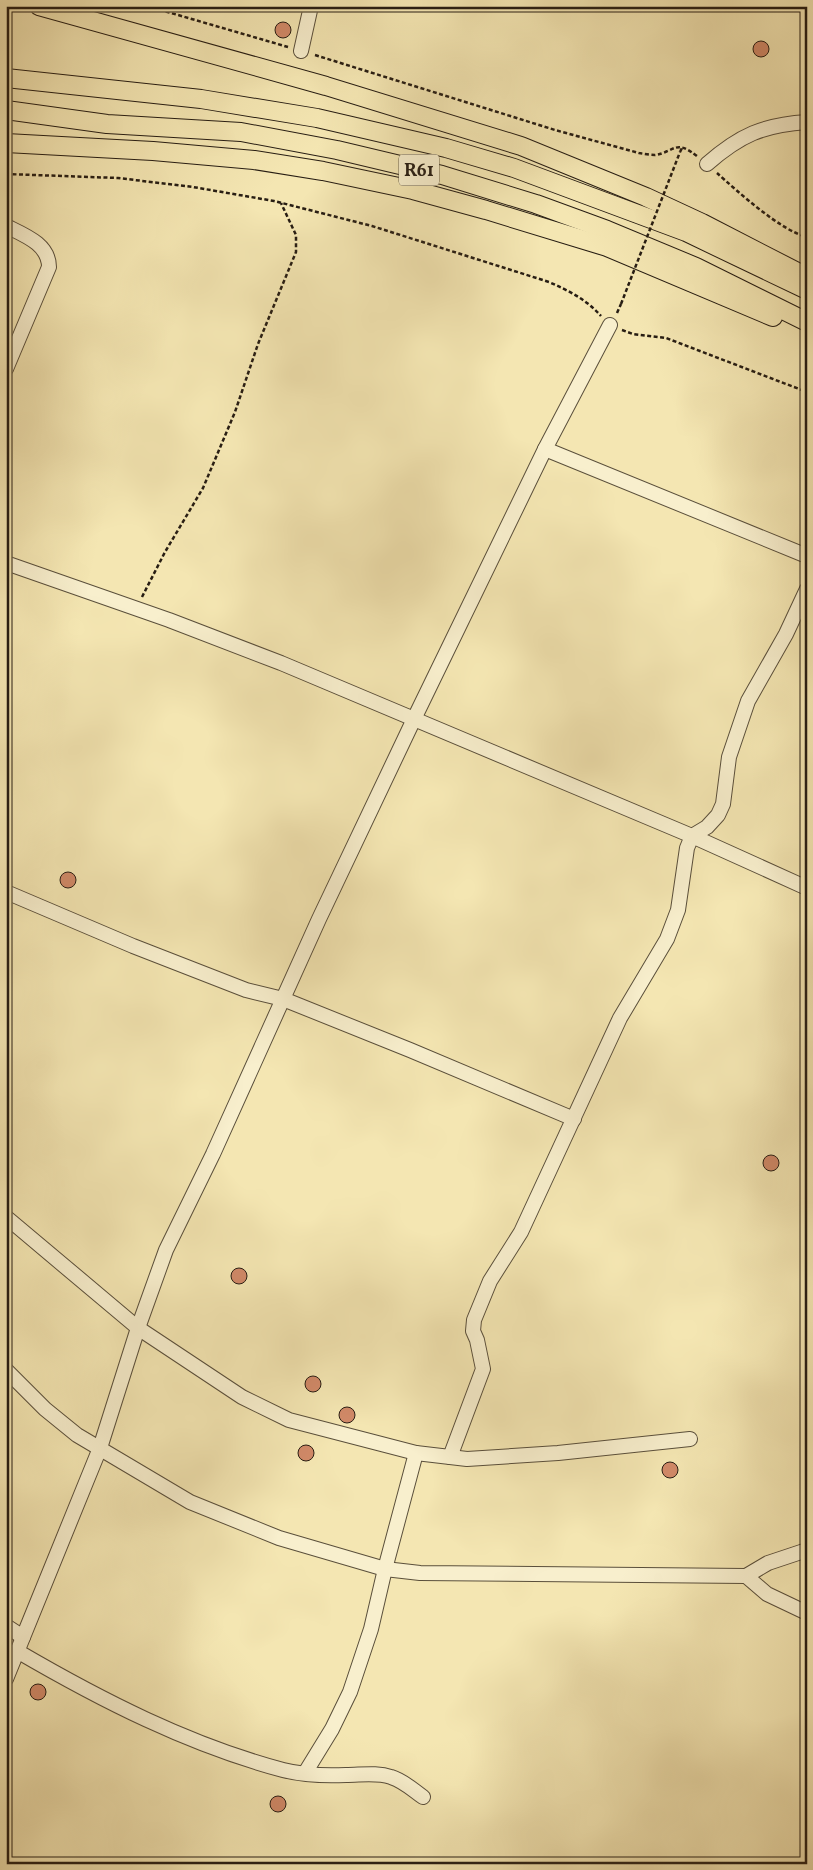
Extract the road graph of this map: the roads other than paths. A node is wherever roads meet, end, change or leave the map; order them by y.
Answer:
1 (39, 6) edge
2 (311, 6) edge
3 (301, 51) road end
4 (6, 78) edge
5 (6, 110) edge
6 (807, 122) edge
7 (6, 143) edge
8 (707, 164) road end
9 (6, 226) edge
10 (807, 277) edge
11 (807, 290) edge
12 (807, 322) edge
13 (610, 325) road end
14 (807, 334) edge
15 (6, 370) edge
16 (545, 448) junction
17 (807, 556) edge
18 (6, 563) edge
19 (807, 589) edge
20 (414, 719) junction
21 (692, 836) junction
22 (807, 888) edge
23 (6, 892) edge
24 (283, 999) junction
25 (574, 1120) junction
26 (6, 1217) edge
27 (138, 1328) junction
28 (6, 1370) edge
29 (690, 1438) dead end
30 (100, 1448) junction
31 (416, 1453) junction
32 (450, 1457) junction
33 (807, 1550) edge
34 (385, 1569) junction
35 (746, 1576) junction
36 (807, 1613) edge
37 (6, 1626) edge
38 (23, 1637) junction
39 (17, 1651) junction
40 (6, 1679) edge
41 (305, 1773) junction
42 (423, 1797) dead end

1 - 10 main road
2 - 3 street
4 - 11 main road, R61
5 - 12 main road, R61
6 - 8 street
7 - 14 main road
9 - 15 street
13 - 16 street
16 - 17 street
16 - 20 street
18 - 20 street
19 - 21 street
20 - 21 street
20 - 24 street
21 - 22 street
21 - 25 street
23 - 24 street
24 - 25 street
24 - 27 street
25 - 32 street
26 - 27 street
27 - 30 street
27 - 31 street
28 - 30 street
29 - 32 street
30 - 34 street
30 - 38 street
31 - 32 street
31 - 34 street
33 - 35 street
34 - 35 street
34 - 41 street
35 - 36 street
37 - 38 street
38 - 39 street
39 - 40 street
39 - 41 street
41 - 42 street

